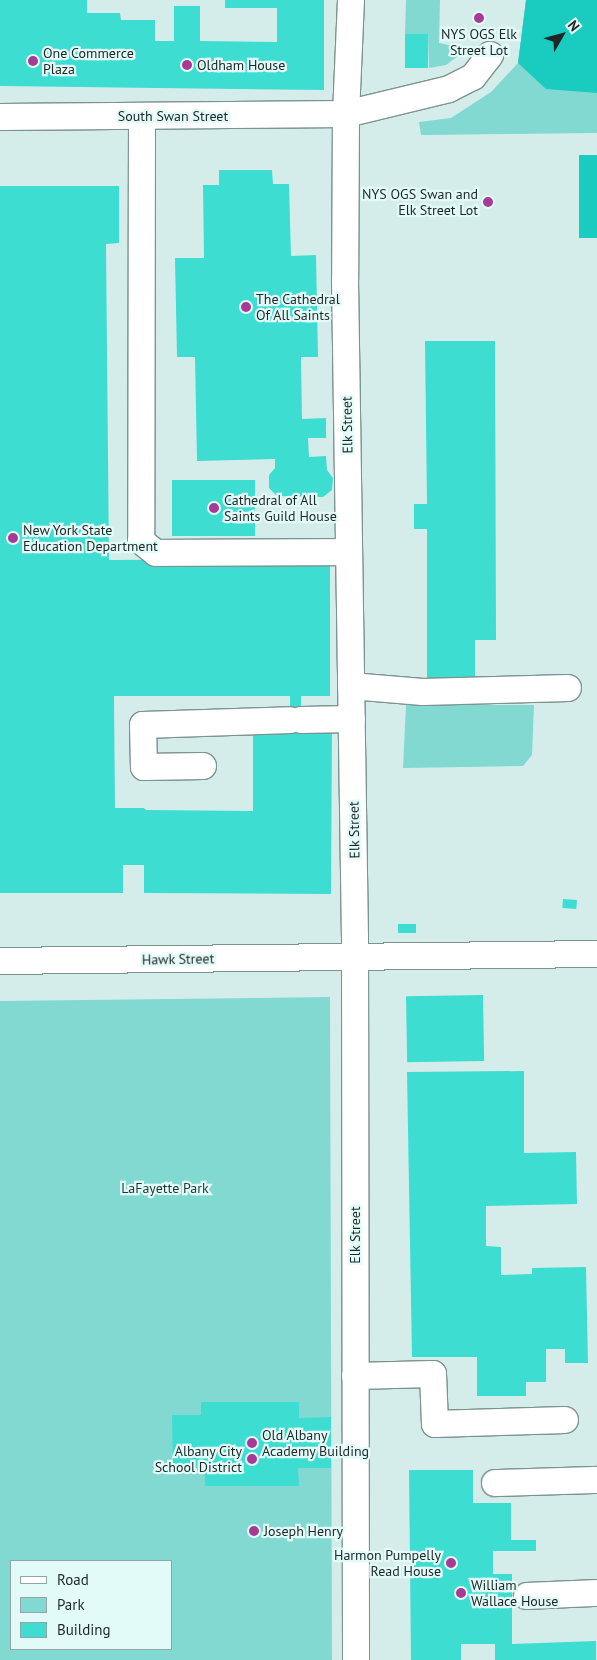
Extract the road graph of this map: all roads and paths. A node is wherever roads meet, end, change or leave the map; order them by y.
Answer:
1 (351, 0) edge
2 (490, 55) dead end
3 (346, 114) junction
4 (142, 116) junction
5 (0, 117) edge
6 (349, 552) junction
7 (351, 686) junction
8 (568, 688) dead end
9 (352, 719) junction
10 (203, 766) dead end
11 (597, 954) edge
12 (355, 957) junction
13 (0, 961) edge
14 (355, 1376) junction
15 (565, 1420) dead end
16 (597, 1480) edge
17 (495, 1483) dead end
18 (597, 1594) edge
19 (527, 1596) dead end
20 (356, 1660) edge

1 - 3 street, Elk Street
2 - 3 street, South Swan Street
3 - 4 street, South Swan Street
3 - 6 street, Elk Street
4 - 5 street, South Swan Street
4 - 6 street
6 - 7 street, Elk Street
7 - 8 street
7 - 9 street, Elk Street
9 - 10 street
9 - 12 street, Elk Street
11 - 12 street, Hawk Street
12 - 13 street, Hawk Street
12 - 14 street, Elk Street
14 - 15 street
14 - 20 street, Elk Street
16 - 17 street
18 - 19 street

